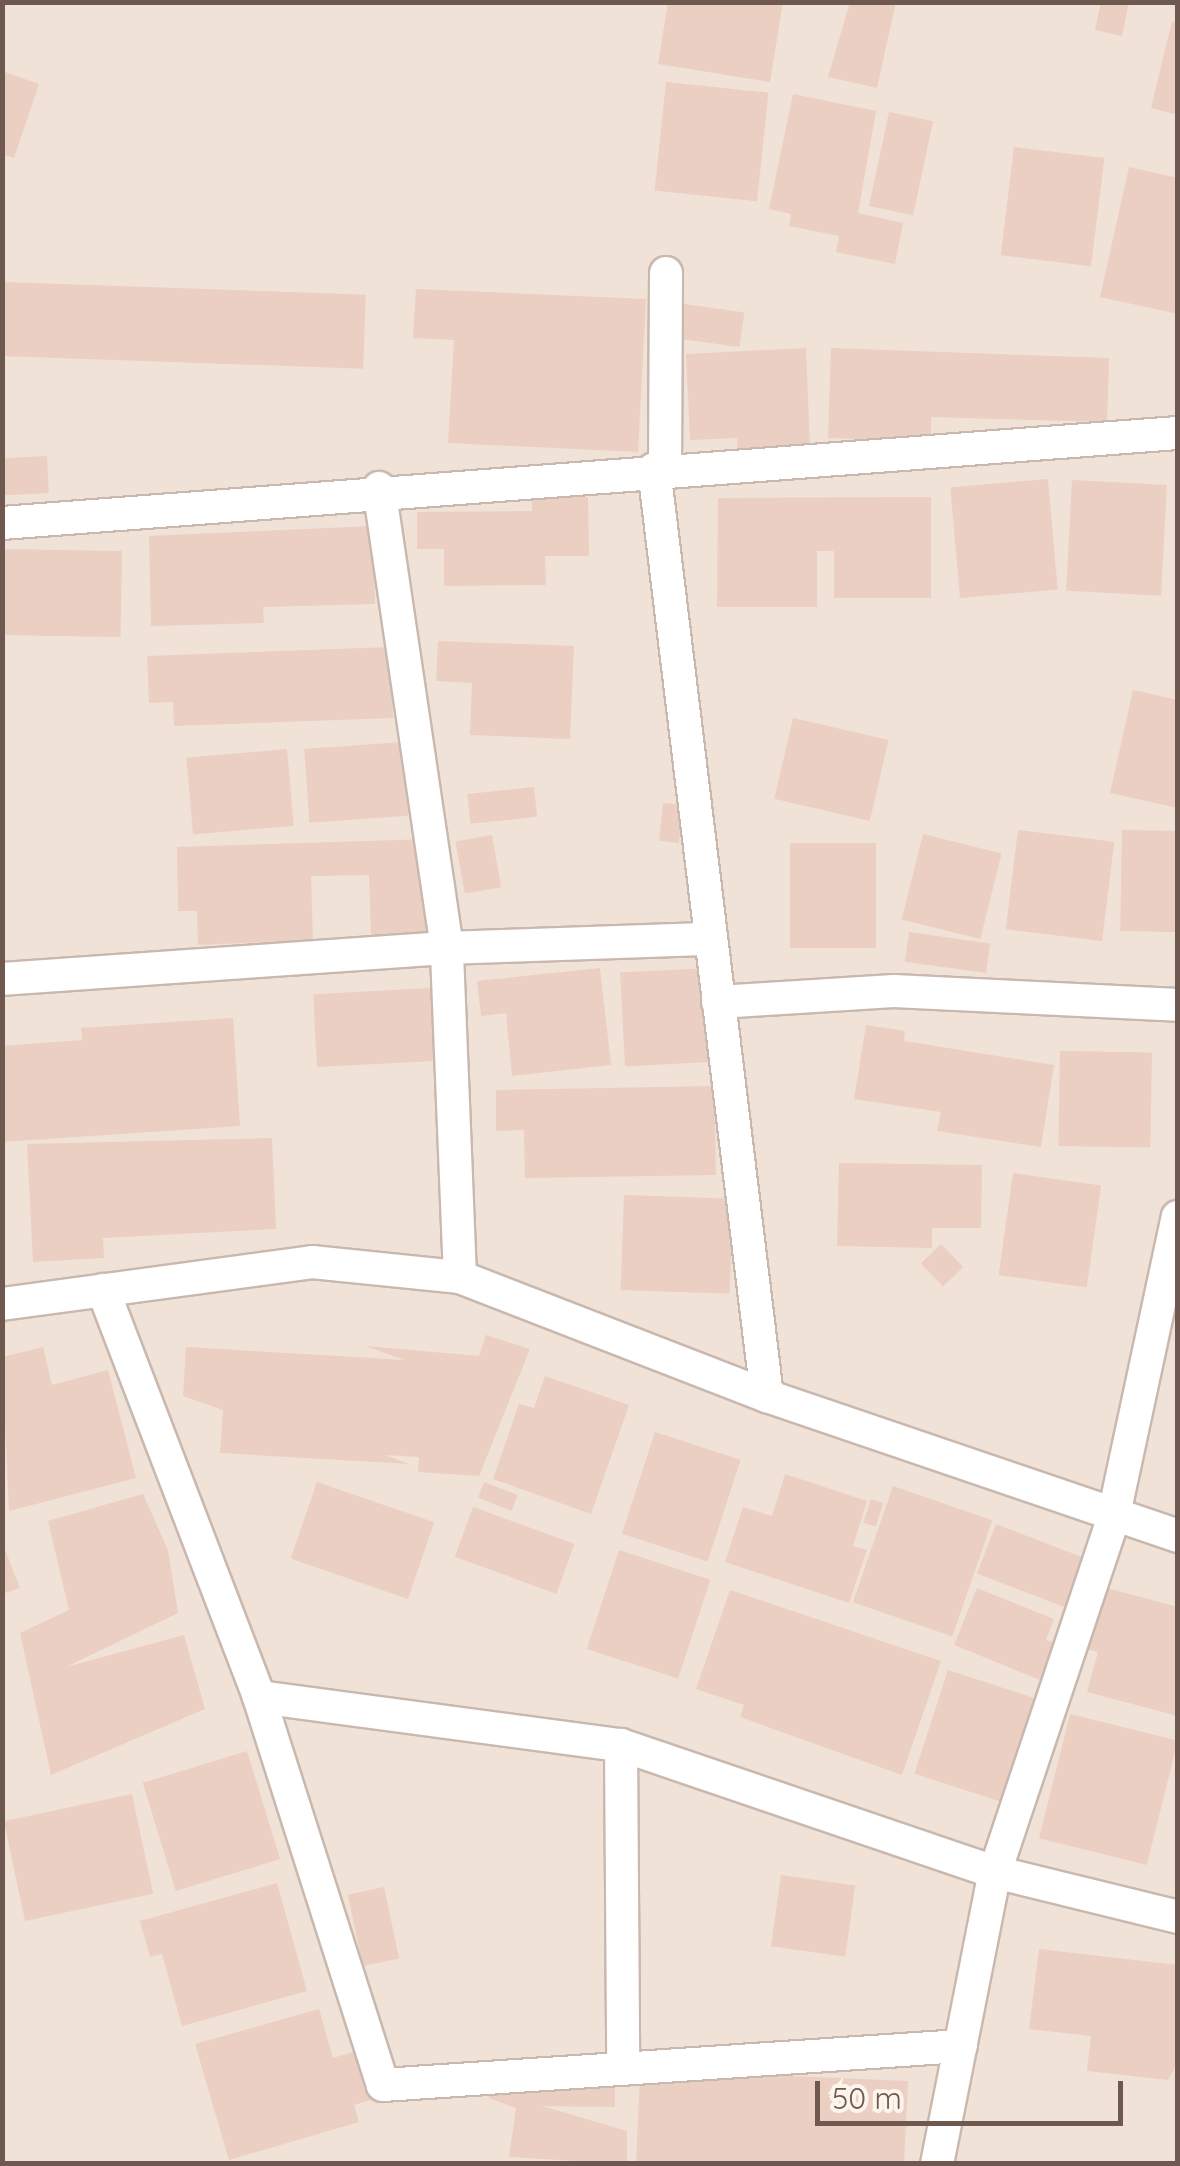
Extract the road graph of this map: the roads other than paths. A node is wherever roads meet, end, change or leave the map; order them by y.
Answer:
1 (666, 273) dead end
2 (1178, 433) edge
3 (659, 468) junction
4 (380, 488) junction
5 (2, 523) edge
6 (710, 939) junction
7 (448, 948) junction
8 (2, 980) edge
9 (718, 1002) junction
10 (1178, 1005) edge
11 (1178, 1217) edge
12 (460, 1277) junction
13 (103, 1290) junction
14 (2, 1304) edge
15 (767, 1396) junction
16 (1112, 1519) junction
17 (1178, 1536) edge
18 (259, 1697) junction
19 (621, 1745) junction
20 (995, 1872) junction
21 (1178, 1918) edge
22 (961, 2046) junction
23 (624, 2069) junction
24 (937, 2164) edge

1 - 3 street
2 - 3 street
3 - 4 street
3 - 6 street
4 - 5 street
4 - 7 street
6 - 7 street
6 - 9 street
7 - 8 street
7 - 12 street
9 - 10 street
9 - 15 street
11 - 16 street
12 - 13 street
12 - 15 street
13 - 14 street
13 - 18 street
15 - 16 street
16 - 17 street
16 - 20 street
18 - 19 street
18 - 23 street
19 - 20 street
19 - 23 street
20 - 21 street
20 - 22 street
22 - 23 street
22 - 24 street

